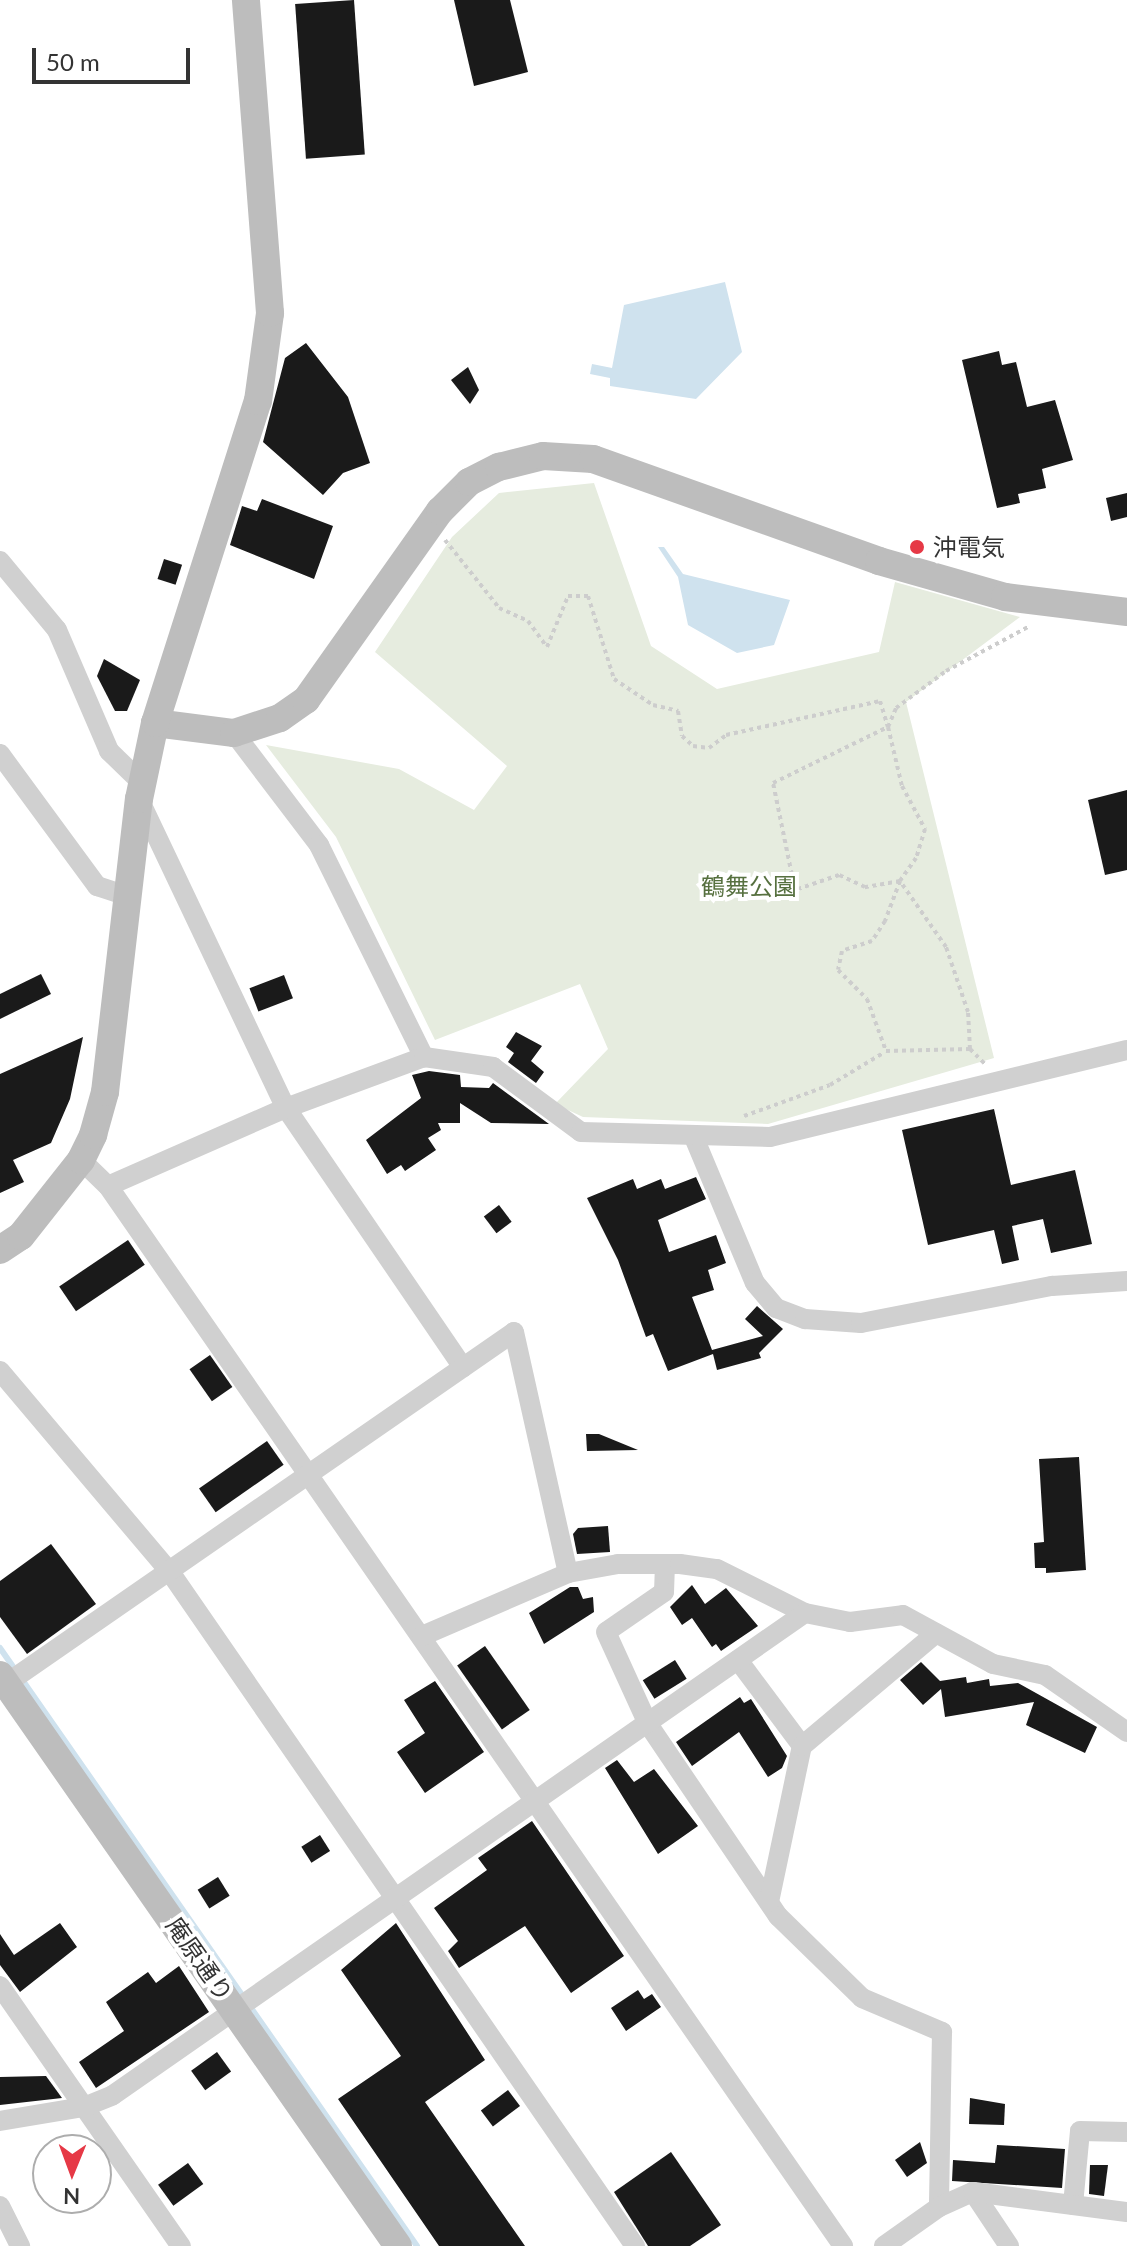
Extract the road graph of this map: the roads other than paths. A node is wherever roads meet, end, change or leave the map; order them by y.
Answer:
1 (246, 0) edge
2 (0, 561) edge
3 (1127, 612) edge
4 (155, 723) junction
5 (234, 733) junction
6 (0, 754) edge
7 (141, 791) junction
8 (127, 896) junction
9 (1127, 1050) edge
10 (424, 1057) junction
11 (286, 1108) junction
12 (693, 1135) junction
13 (81, 1160) junction
14 (108, 1186) junction
15 (0, 1250) edge
16 (1127, 1281) edge
17 (463, 1367) junction
18 (0, 1371) edge
19 (309, 1474) junction
20 (665, 1564) junction
21 (170, 1572) junction
22 (568, 1573) junction
23 (805, 1613) junction
24 (936, 1633) junction
25 (422, 1636) junction
26 (738, 1660) junction
27 (2, 1682) edge
28 (648, 1724) junction
29 (1127, 1732) edge
30 (802, 1746) junction
31 (537, 1802) junction
32 (396, 1899) junction
33 (769, 1902) junction
34 (0, 1986) edge
35 (235, 2008) junction
36 (84, 2107) junction
37 (0, 2121) edge
38 (1127, 2132) edge
39 (973, 2192) junction
40 (1073, 2205) junction
41 (0, 2206) edge
42 (939, 2207) junction
43 (1127, 2212) edge
44 (20, 2246) edge
45 (181, 2246) edge
46 (398, 2246) edge
47 (635, 2246) edge
48 (843, 2246) edge
49 (884, 2246) edge
50 (1009, 2246) edge

1 - 4 street
2 - 7 street
3 - 5 street
4 - 5 street
4 - 7 street
5 - 10 street
6 - 8 street
7 - 8 street
7 - 11 street
8 - 13 street
9 - 12 street
10 - 11 street
10 - 12 street
11 - 14 street
11 - 17 street
12 - 16 street
13 - 14 street
13 - 15 street
14 - 19 street
17 - 19 street
17 - 22 street
18 - 21 street
19 - 21 street
19 - 25 street
20 - 22 street
20 - 23 street
20 - 28 street
21 - 27 street
21 - 32 street
22 - 25 street
23 - 24 street
23 - 26 street
24 - 29 street
24 - 30 street
25 - 31 street
26 - 28 street
26 - 30 street
27 - 35 street, 庵原通り
28 - 31 street
28 - 33 street
30 - 33 street
31 - 32 street
31 - 48 street
32 - 35 street
32 - 47 street
33 - 42 street
34 - 36 street
35 - 36 street
35 - 46 street, 庵原通り
36 - 37 street
36 - 45 street
38 - 40 street
39 - 40 street
39 - 42 street
39 - 50 street
40 - 43 street
41 - 44 street
42 - 49 street

